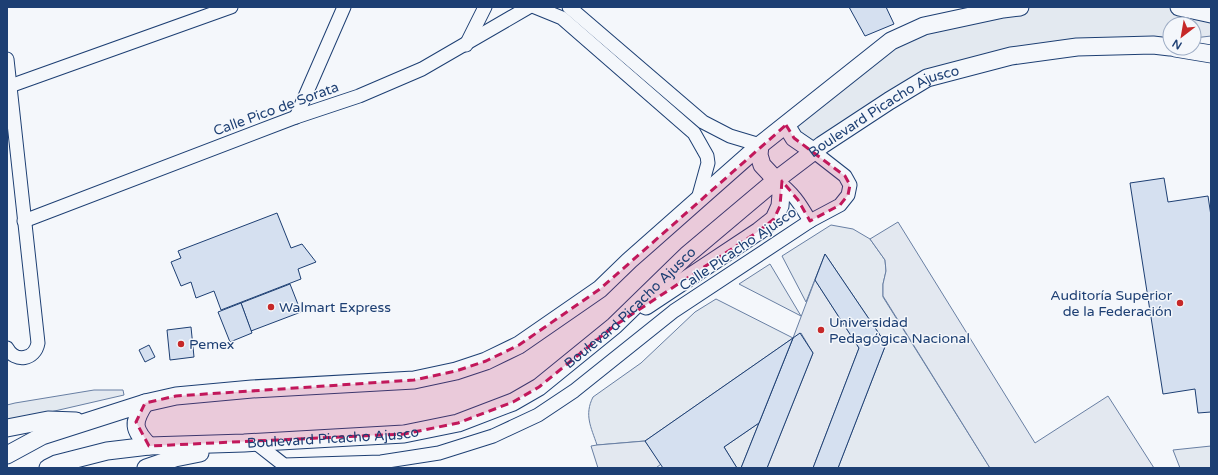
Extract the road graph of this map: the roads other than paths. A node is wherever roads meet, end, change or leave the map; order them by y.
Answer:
1 (231, 7) edge
2 (344, 7) edge
3 (485, 7) edge
4 (535, 7) edge
5 (569, 7) edge
6 (1020, 7) edge
7 (1179, 7) edge
8 (519, 9) edge
9 (1211, 14) edge
10 (466, 45) junction
11 (1162, 46) edge
12 (7, 59) edge
13 (10, 86) junction
14 (296, 117) junction
15 (786, 125) junction
16 (760, 145) junction
17 (813, 151) junction
18 (776, 180) junction
19 (698, 199) junction
20 (24, 220) junction
21 (810, 221) junction
22 (614, 326) junction
23 (7, 348) edge
24 (145, 404) junction
25 (86, 422) junction
26 (7, 428) edge
27 (250, 443) junction
28 (149, 446) junction
29 (7, 456) edge
30 (48, 468) edge
31 (146, 468) edge

1 - 13 street
2 - 14 street
3 - 10 street
4 - 19 street
5 - 16 street
6 - 15 main road
7 - 9 main road
8 - 10 street, Calle Pico de Sorata
10 - 14 street, Calle Pico de Sorata
11 - 17 main road, Boulevard Picacho Ajusco
12 - 13 street
13 - 20 street
14 - 20 street, Calle Pico de Sorata
15 - 16 main road
15 - 17 main road
16 - 18 main road
16 - 19 main road
17 - 18 main road, Boulevard Picacho Ajusco
17 - 21 street, Calle Picacho Ajusco
18 - 21 street, Calle Picacho Ajusco
18 - 22 main road, Boulevard Picacho Ajusco
18 - 22 main road
19 - 24 main road
20 - 23 street
21 - 27 street, Calle Picacho Ajusco
22 - 27 main road, Boulevard Picacho Ajusco
24 - 25 main road
24 - 28 main road
25 - 26 main road
25 - 29 main road
27 - 28 main road, Boulevard Picacho Ajusco
27 - 31 main road
28 - 30 main road, Boulevard Picacho Ajusco

